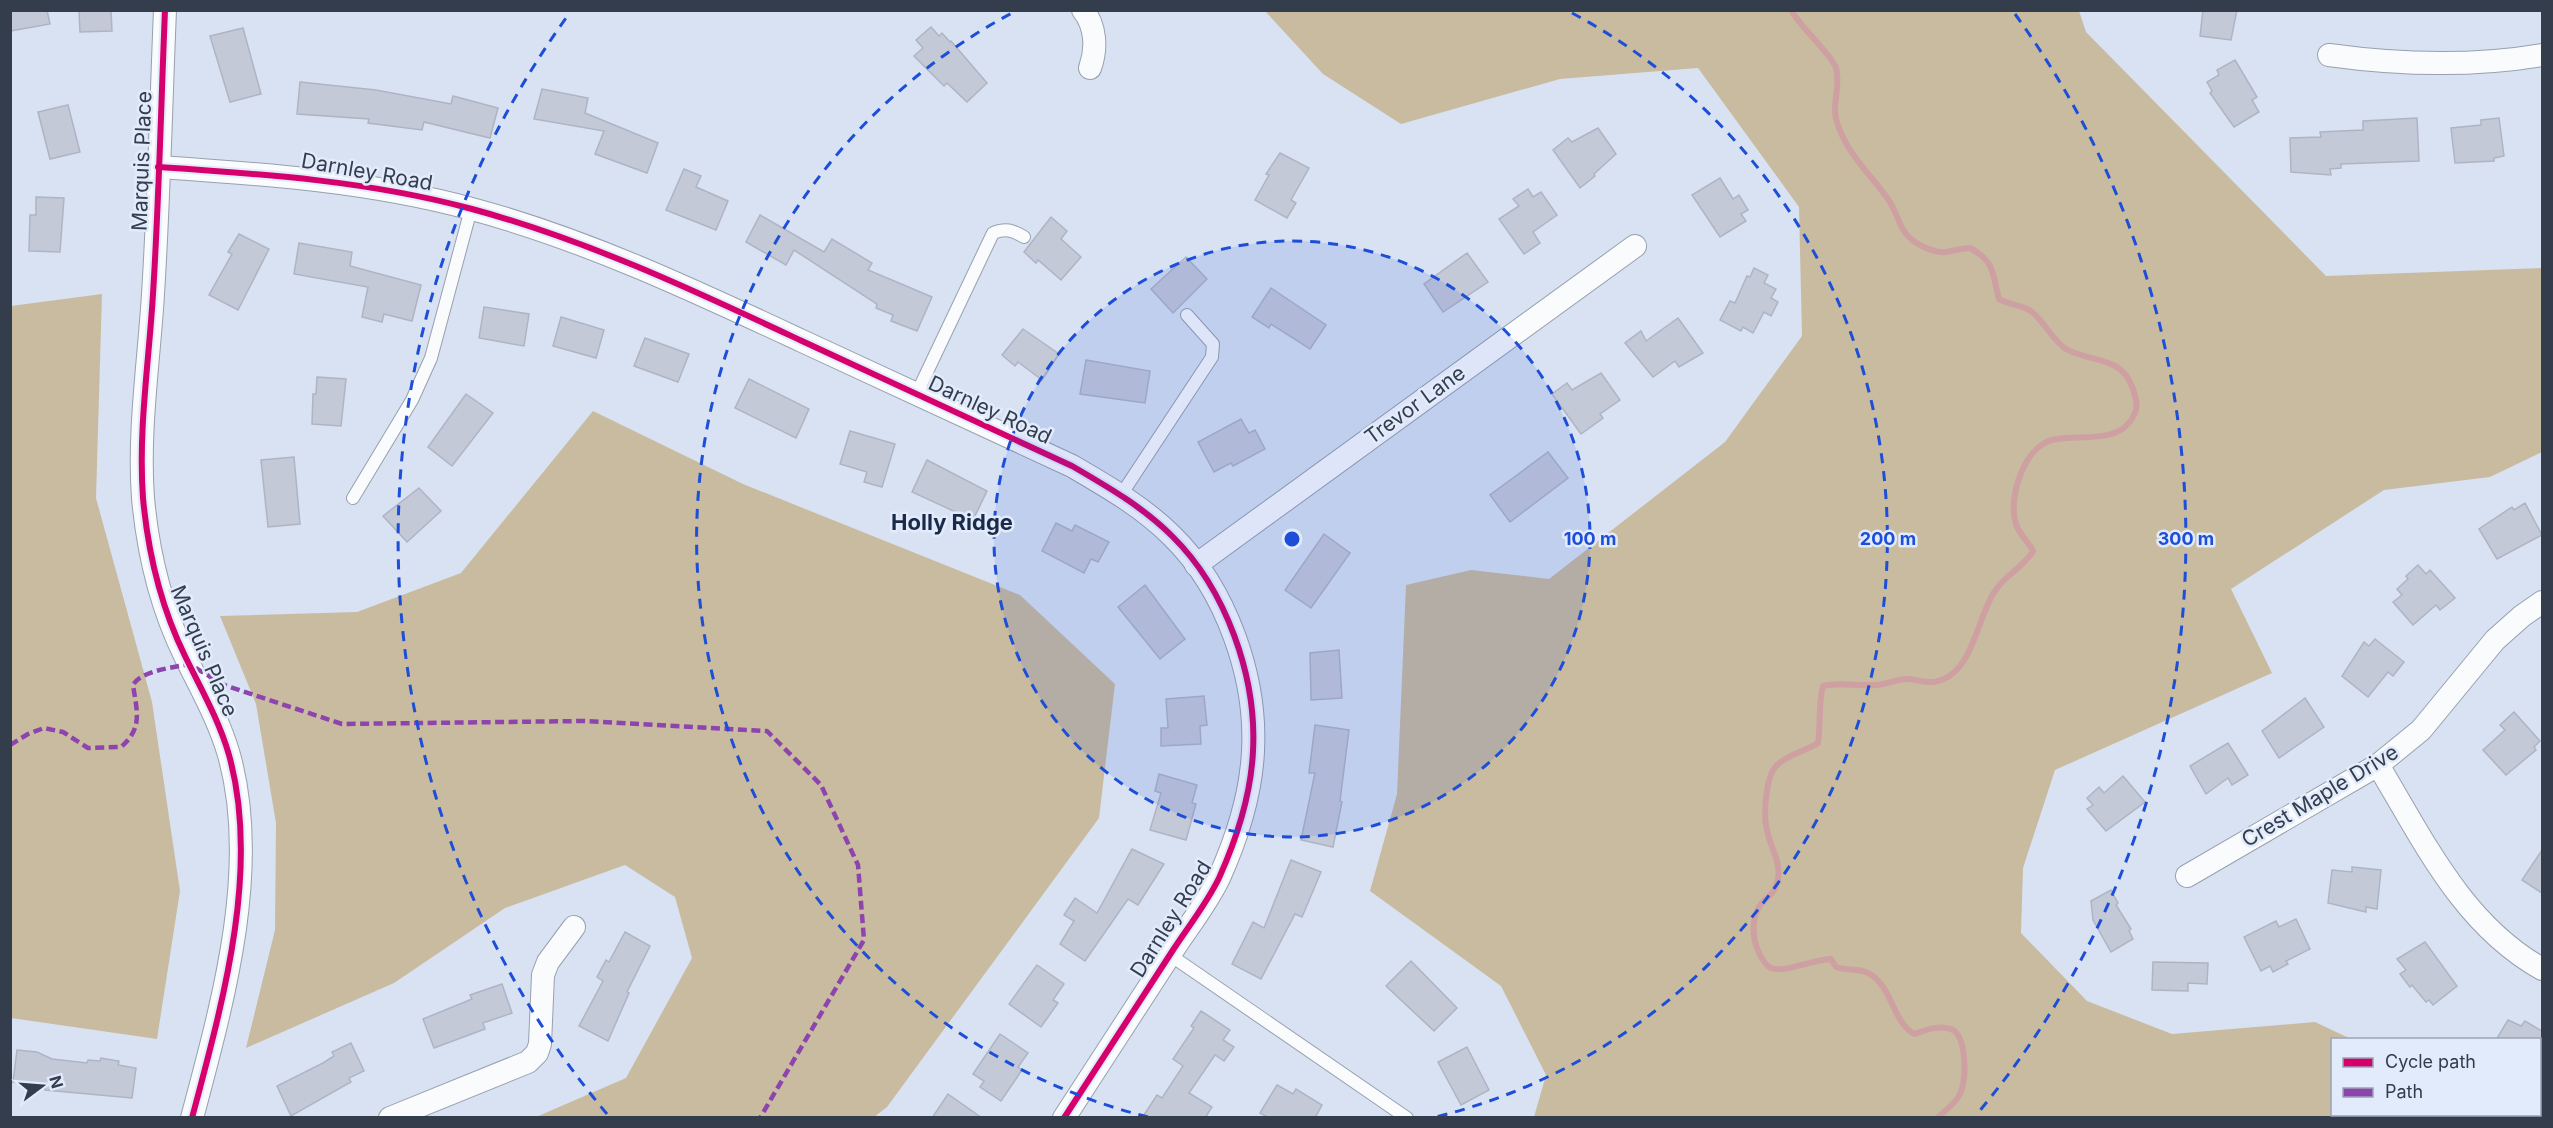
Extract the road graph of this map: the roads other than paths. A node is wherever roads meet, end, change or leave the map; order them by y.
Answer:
1 (165, 10) edge
2 (1083, 10) edge
3 (2329, 55) dead end
4 (2542, 55) edge
5 (1090, 68) dead end
6 (158, 167) junction
7 (471, 209) junction
8 (1024, 237) dead end
9 (1635, 246) dead end
10 (1187, 315) dead end
11 (916, 395) junction
12 (1121, 495) junction
13 (353, 498) dead end
14 (1196, 565) junction
15 (2542, 602) edge
16 (2378, 765) junction
17 (2187, 876) dead end
18 (574, 927) dead end
19 (1170, 955) junction
20 (2542, 969) edge
21 (192, 1118) edge
22 (390, 1118) edge
23 (1064, 1118) edge
24 (1407, 1118) edge

1 - 6 street, Marquis Place
2 - 5 street
3 - 4 street
6 - 7 street, Darnley Road
6 - 21 street, Marquis Place
7 - 11 street, Darnley Road
7 - 13 lane
8 - 11 lane
9 - 14 street, Trevor Lane
10 - 12 lane
11 - 12 street, Darnley Road
12 - 14 street, Darnley Road
14 - 19 street, Darnley Road
15 - 16 street, Crest Maple Drive
16 - 17 street, Crest Maple Drive
16 - 20 street
18 - 22 street
19 - 23 street, Darnley Road
19 - 24 lane

